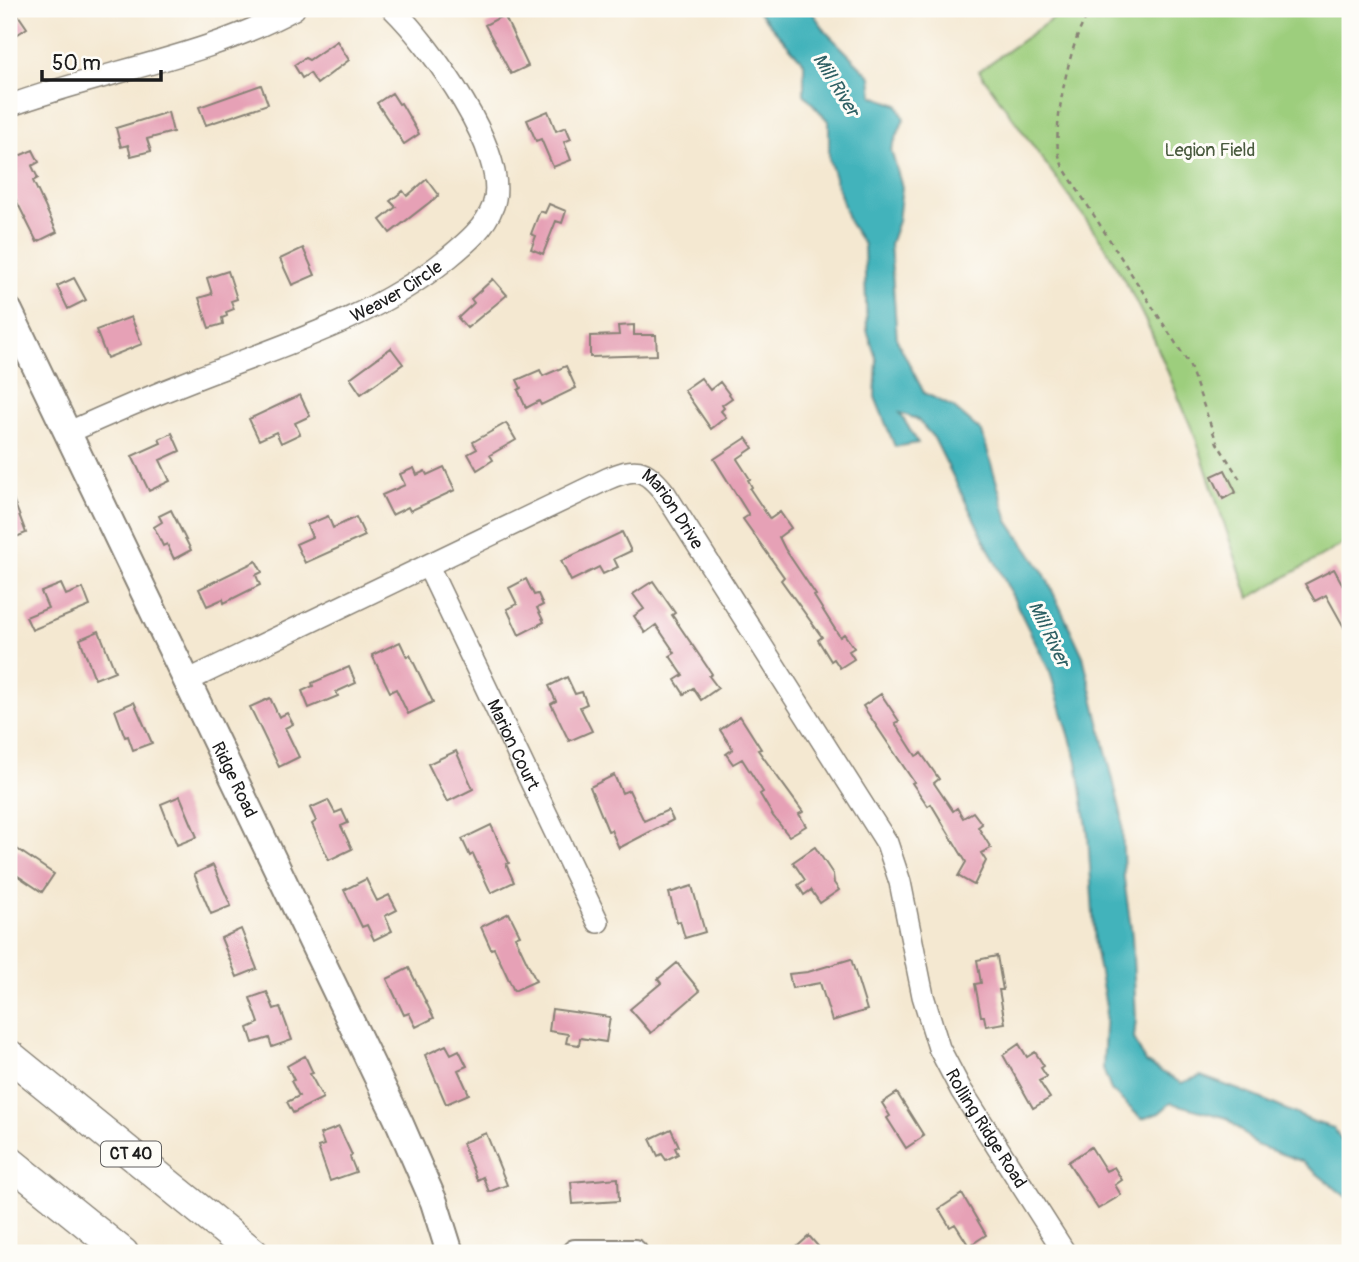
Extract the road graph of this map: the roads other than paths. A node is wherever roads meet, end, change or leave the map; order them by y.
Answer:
1 (294, 9) edge
2 (393, 9) edge
3 (9, 106) edge
4 (9, 311) edge
5 (67, 433) junction
6 (428, 566) junction
7 (187, 681) junction
8 (598, 922) dead end
9 (923, 996) joint
10 (9, 1055) edge
11 (9, 1161) edge
12 (123, 1253) edge
13 (253, 1253) edge
14 (450, 1253) edge
15 (575, 1253) edge
16 (634, 1253) edge
17 (1065, 1253) edge

1 - 3 street
2 - 5 street, Weaver Circle
4 - 5 main road, Ridge Road
5 - 7 main road, Ridge Road
6 - 7 street, Marion Drive
6 - 8 street, Marion Court
6 - 9 street, Marion Drive
7 - 14 main road, Ridge Road
9 - 17 street, Rolling Ridge Road
10 - 13 highway, CT 40
11 - 12 highway
15 - 16 main road

